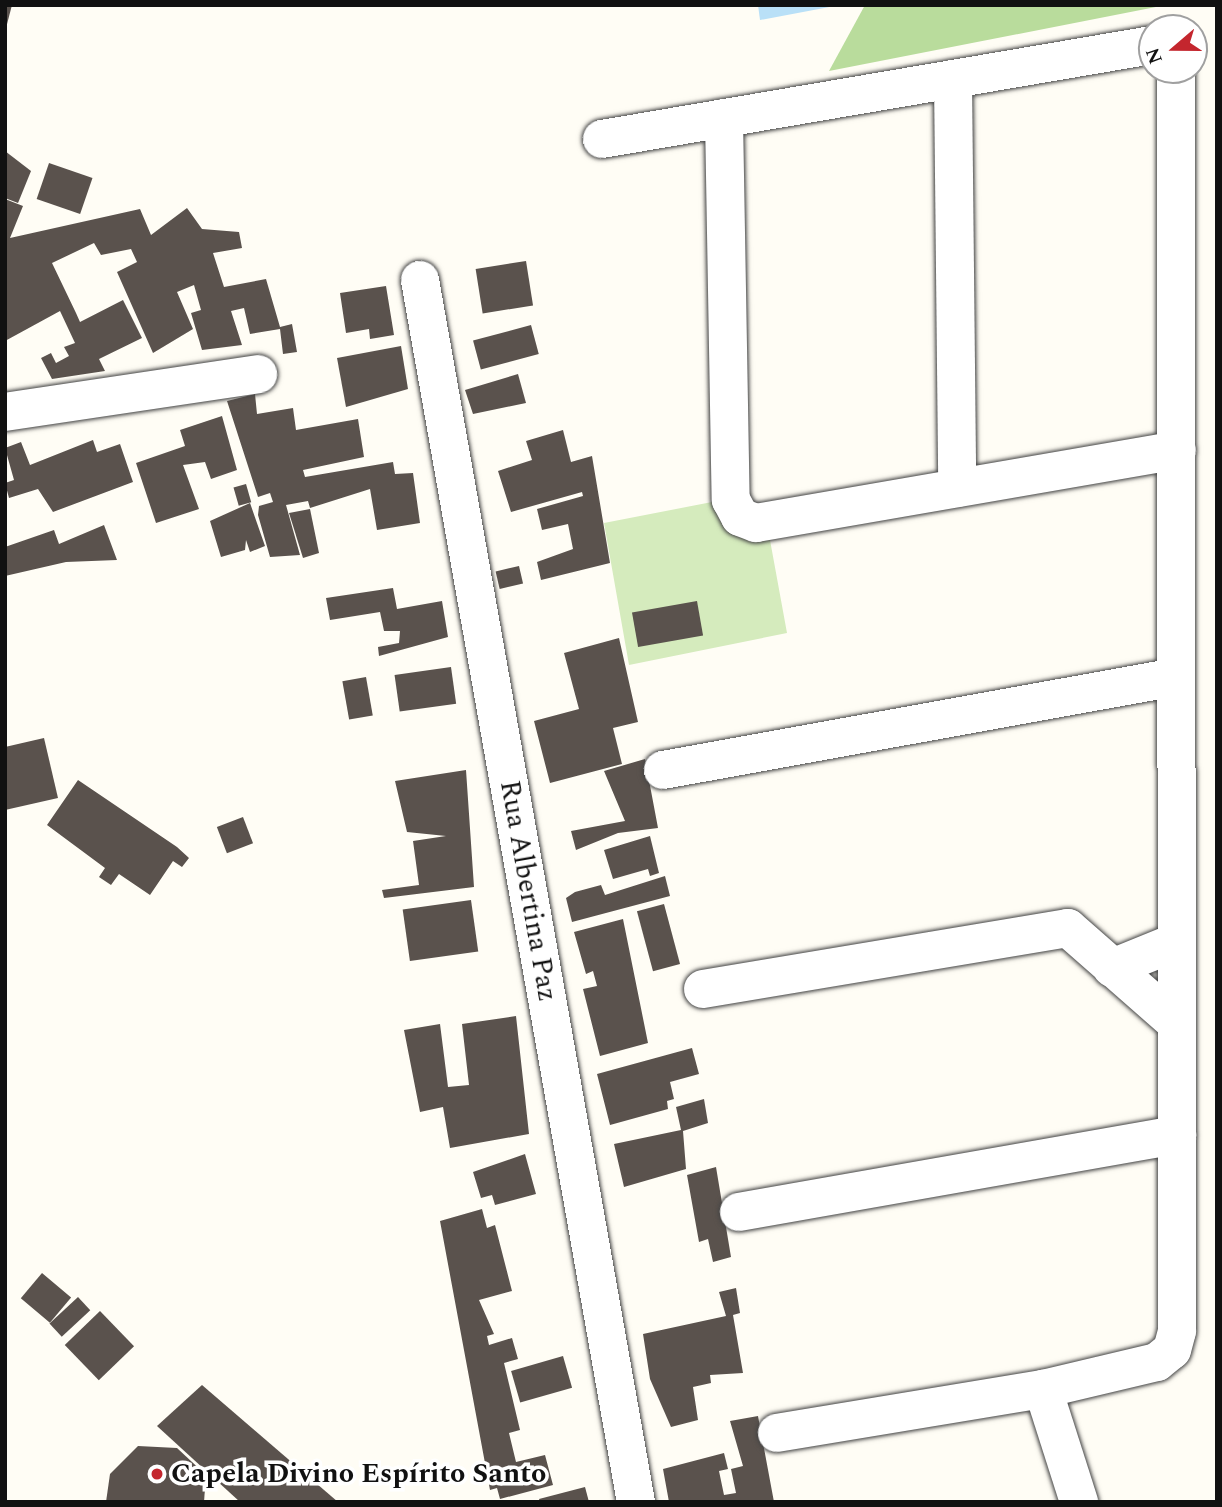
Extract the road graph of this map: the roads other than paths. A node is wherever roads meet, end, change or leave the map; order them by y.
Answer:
1 (1138, 48) edge
2 (953, 79) junction
3 (1176, 84) edge
4 (724, 118) junction
5 (602, 139) dead end
6 (421, 280) dead end
7 (258, 374) dead end
8 (5, 412) edge
9 (1177, 450) junction
10 (957, 488) junction
11 (1176, 677) junction
12 (663, 770) dead end
13 (1177, 942) junction
14 (1112, 968) junction
15 (703, 989) dead end
16 (1177, 1023) junction
17 (1177, 1135) junction
18 (738, 1212) dead end
19 (1043, 1389) junction
20 (777, 1433) dead end
21 (636, 1502) edge
22 (1079, 1502) edge

1 - 2 street
2 - 4 street
2 - 10 street
3 - 9 street
4 - 5 street
4 - 10 street
6 - 21 street, Rua Albertina Paz
7 - 8 street
9 - 10 street
9 - 11 street
11 - 12 street
11 - 13 street
13 - 14 street
13 - 16 street
14 - 15 street
14 - 16 street
16 - 17 street
17 - 18 street
17 - 19 street
19 - 20 street
19 - 22 street

